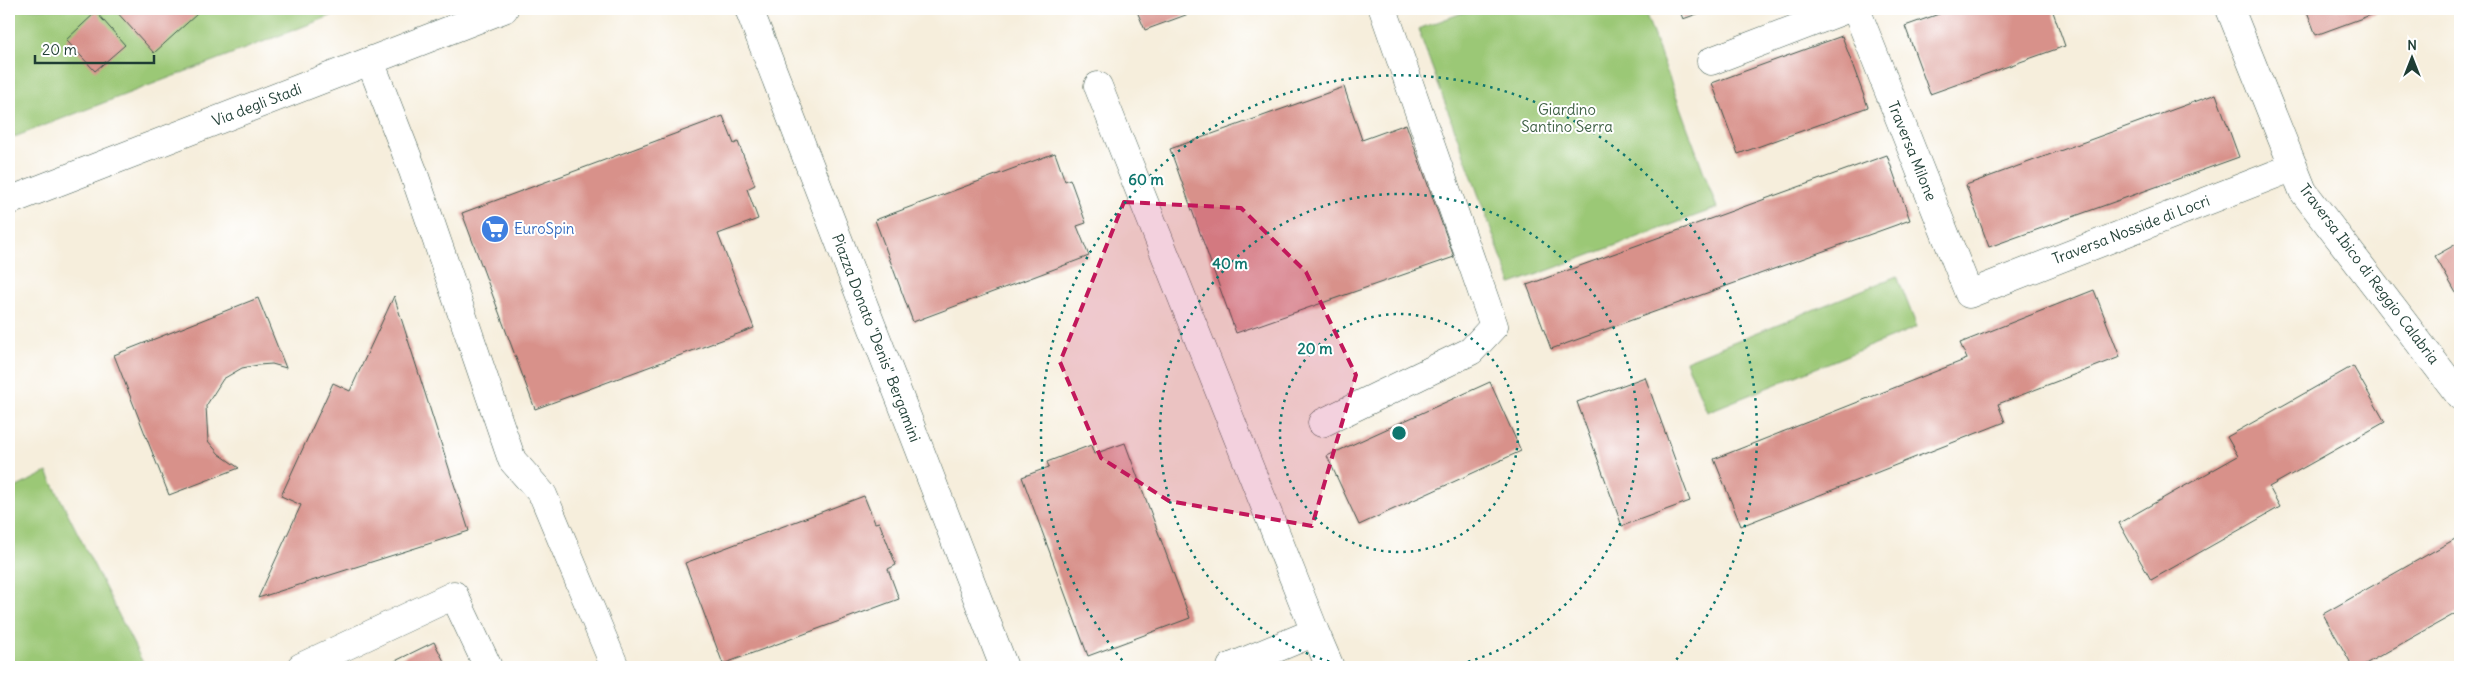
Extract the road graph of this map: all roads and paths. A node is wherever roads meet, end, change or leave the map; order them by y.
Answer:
1 (504, 9) edge
2 (749, 9) edge
3 (1383, 9) edge
4 (1847, 9) edge
5 (1856, 9) edge
6 (2230, 9) edge
7 (370, 61) junction
8 (1711, 61) dead end
9 (1098, 86) dead end
10 (2294, 167) junction
11 (9, 201) edge
12 (1969, 294) joint
13 (2460, 396) edge
14 (1322, 423) dead end
15 (1315, 632) junction
16 (301, 667) edge
17 (488, 667) edge
18 (615, 667) edge
19 (1004, 667) edge
20 (1231, 667) edge
21 (1330, 667) edge

1 - 7 street, Via degli Stadi
2 - 19 street, Piazza Donato "Denis" Bergamini
3 - 14 street
4 - 8 street
5 - 12 street, Traversa Milone
6 - 10 street, Traversa Ibico di Reggio Calabria
7 - 11 street, Via degli Stadi
7 - 18 street
9 - 15 street
10 - 12 street, Traversa Nosside di Locri
10 - 13 street, Traversa Ibico di Reggio Calabria
15 - 20 street
15 - 21 street
16 - 17 street

